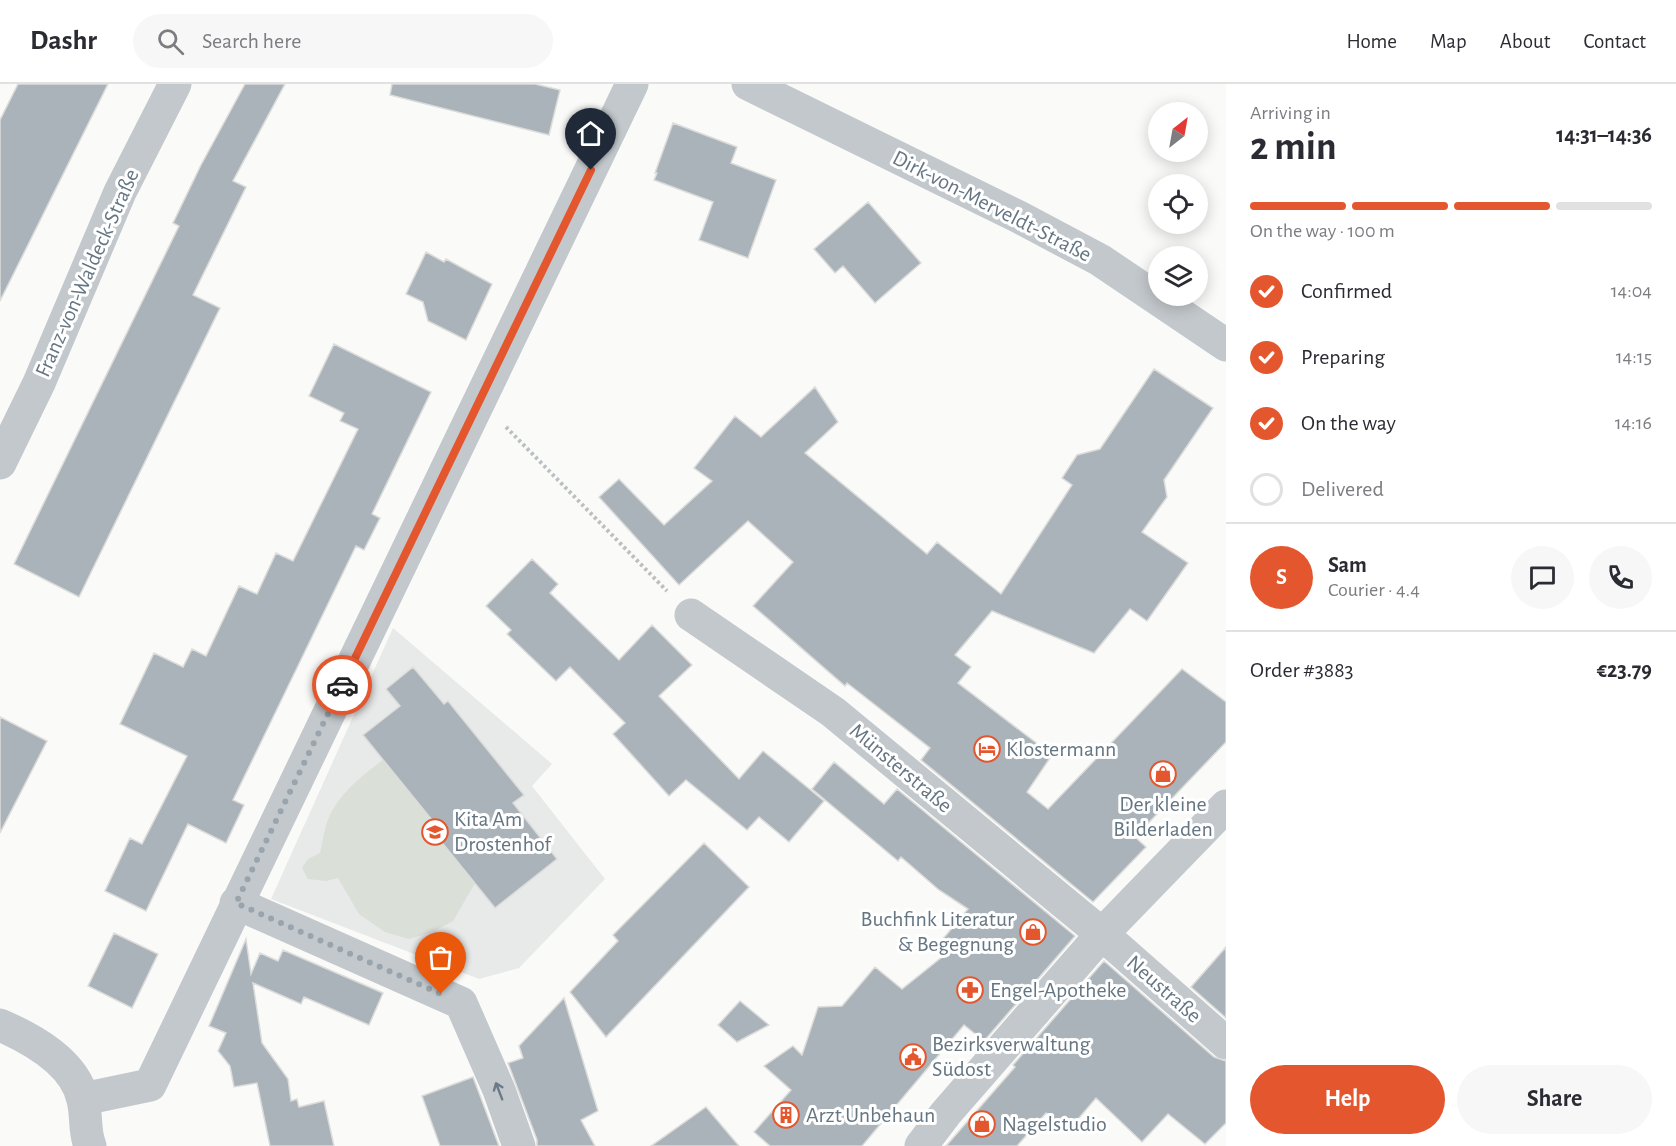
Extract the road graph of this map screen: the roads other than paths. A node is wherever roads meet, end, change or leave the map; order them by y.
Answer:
1 (175, 84) edge
2 (632, 84) edge
3 (748, 84) edge
4 (1226, 345) edge
5 (0, 463) edge
6 (691, 615) road end
7 (1226, 806) edge
8 (236, 903) junction
9 (1102, 934) junction
10 (0, 1024) edge
11 (1226, 1043) edge
12 (83, 1099) junction
13 (90, 1146) edge
14 (519, 1146) edge
15 (921, 1146) edge

1 - 5 street, Franz-von-Waldeck-Straße
2 - 8 street
3 - 4 street, Dirk-von-Merveldt-Straße
6 - 9 street, Münsterstraße
7 - 9 street
8 - 12 street
14 -> 8 street
9 - 11 street, Neustraße
9 - 15 street
10 - 12 street
12 - 13 street

